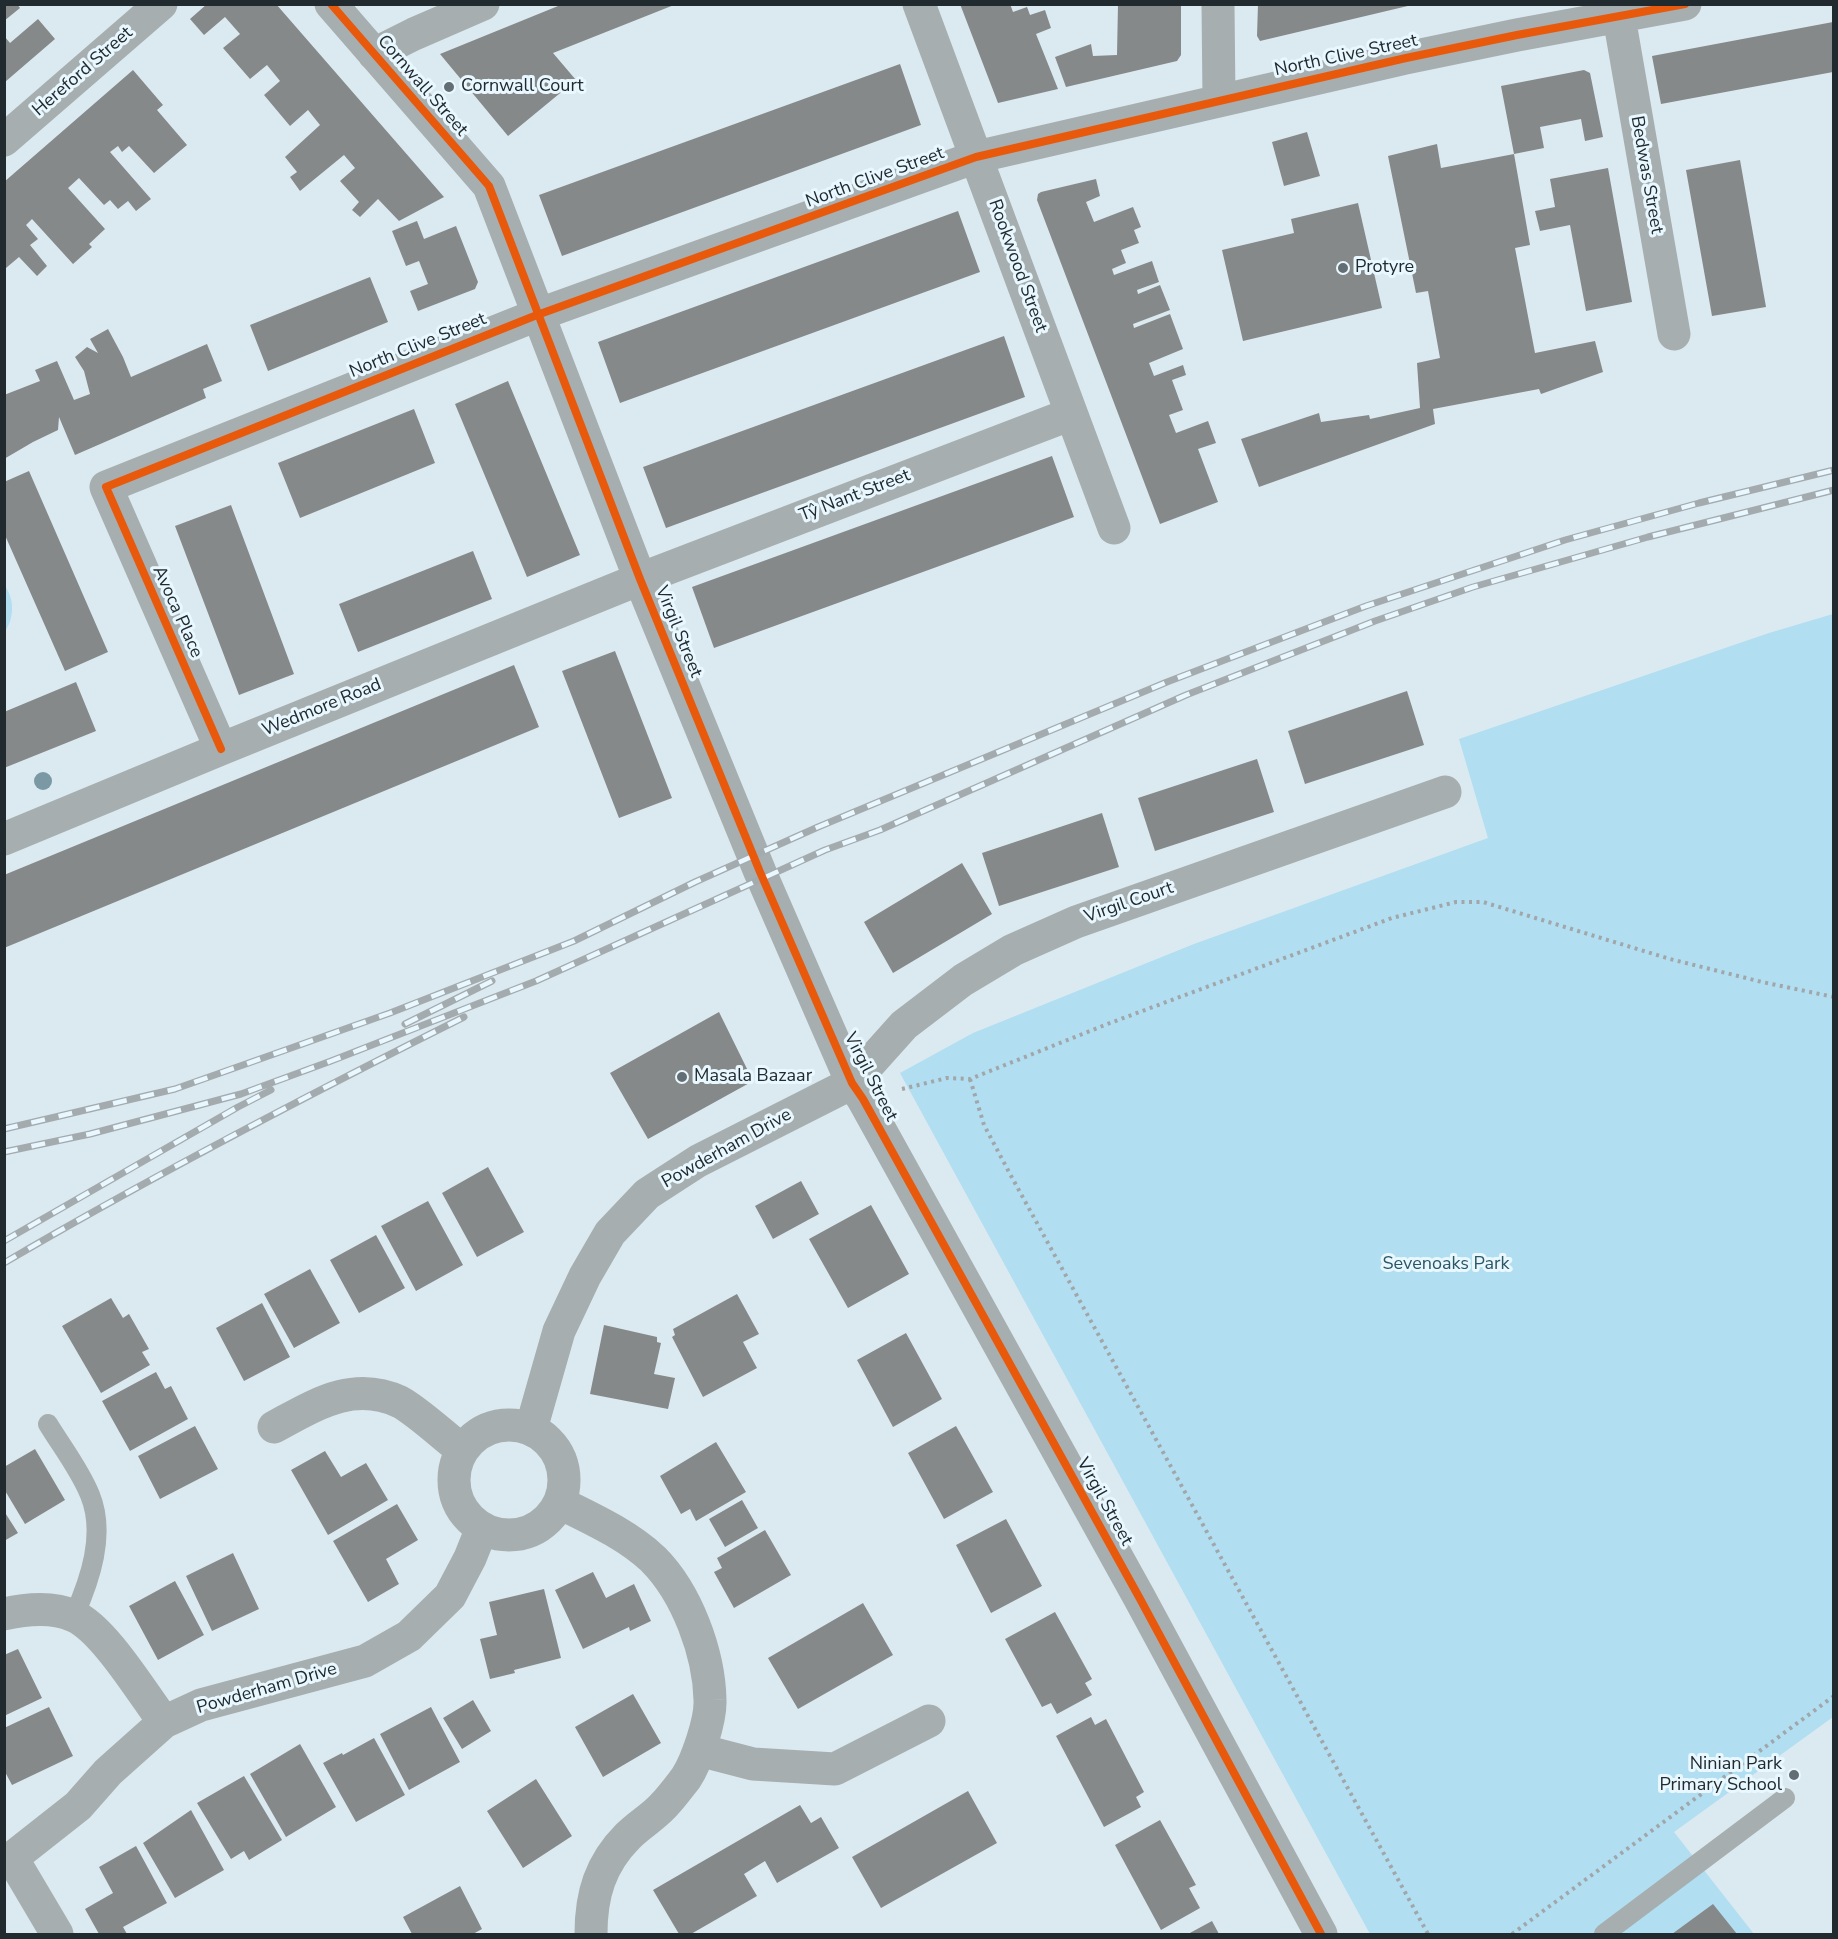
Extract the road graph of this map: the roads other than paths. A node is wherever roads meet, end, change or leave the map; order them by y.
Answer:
1 (161, 4) edge
2 (331, 4) edge
3 (483, 4) edge
4 (919, 4) edge
5 (1218, 4) edge
6 (1685, 4) edge
7 (1572, 14) edge
8 (1619, 16) junction
9 (374, 54) junction
10 (1219, 100) junction
11 (4, 140) edge
12 (976, 157) junction
13 (489, 186) joint
14 (537, 315) junction
15 (1674, 334) dead end
16 (1071, 414) junction
17 (106, 487) joint
18 (1114, 528) dead end
19 (640, 579) junction
20 (221, 749) junction
21 (1445, 792) dead end
22 (4, 839) edge
23 (858, 1091) junction
24 (48, 1424) dead end
25 (274, 1427) dead end
26 (531, 1429) junction
27 (462, 1450) junction
28 (560, 1503) junction
29 (482, 1528) junction
30 (4, 1614) edge
31 (74, 1616) junction
32 (929, 1721) dead end
33 (164, 1722) junction
34 (699, 1750) junction
35 (1785, 1798) dead end
36 (8, 1860) edge
37 (57, 1935) edge
38 (591, 1935) edge
39 (1321, 1935) edge
40 (1604, 1935) edge

1 - 11 street, Hereford Street
2 - 9 street, Cornwall Street
3 - 9 street
4 - 12 street, Rookwood Street
5 - 10 street
6 - 8 street, North Clive Street
7 - 8 street, North Clive Street
7 - 10 street, North Clive Street
8 - 15 street, Bedwas Street
9 - 13 street, Cornwall Street
10 - 12 street, North Clive Street
12 - 14 street, North Clive Street
12 - 16 street, Rookwood Street
13 - 14 street, Virgil Street
14 - 17 street, North Clive Street
14 - 19 street, Virgil Street
16 - 18 street, Rookwood Street
16 - 19 street, Tŷ Nant Street
17 - 20 street, Avoca Place
19 - 20 street, Wedmore Road
19 - 23 street, Virgil Street
20 - 22 street, Wedmore Road
21 - 23 street, Virgil Court
23 - 26 street, Powderham Drive
23 - 39 street, Virgil Street
24 - 31 lane
25 - 27 street
26 - 27 street
26 - 28 street
27 - 29 street
28 - 29 street
28 - 34 street
29 - 33 street, Powderham Drive
30 - 31 street
31 - 33 street
32 - 34 street
33 - 36 street, Powderham Drive
34 - 38 street
35 - 40 lane
36 - 37 street

